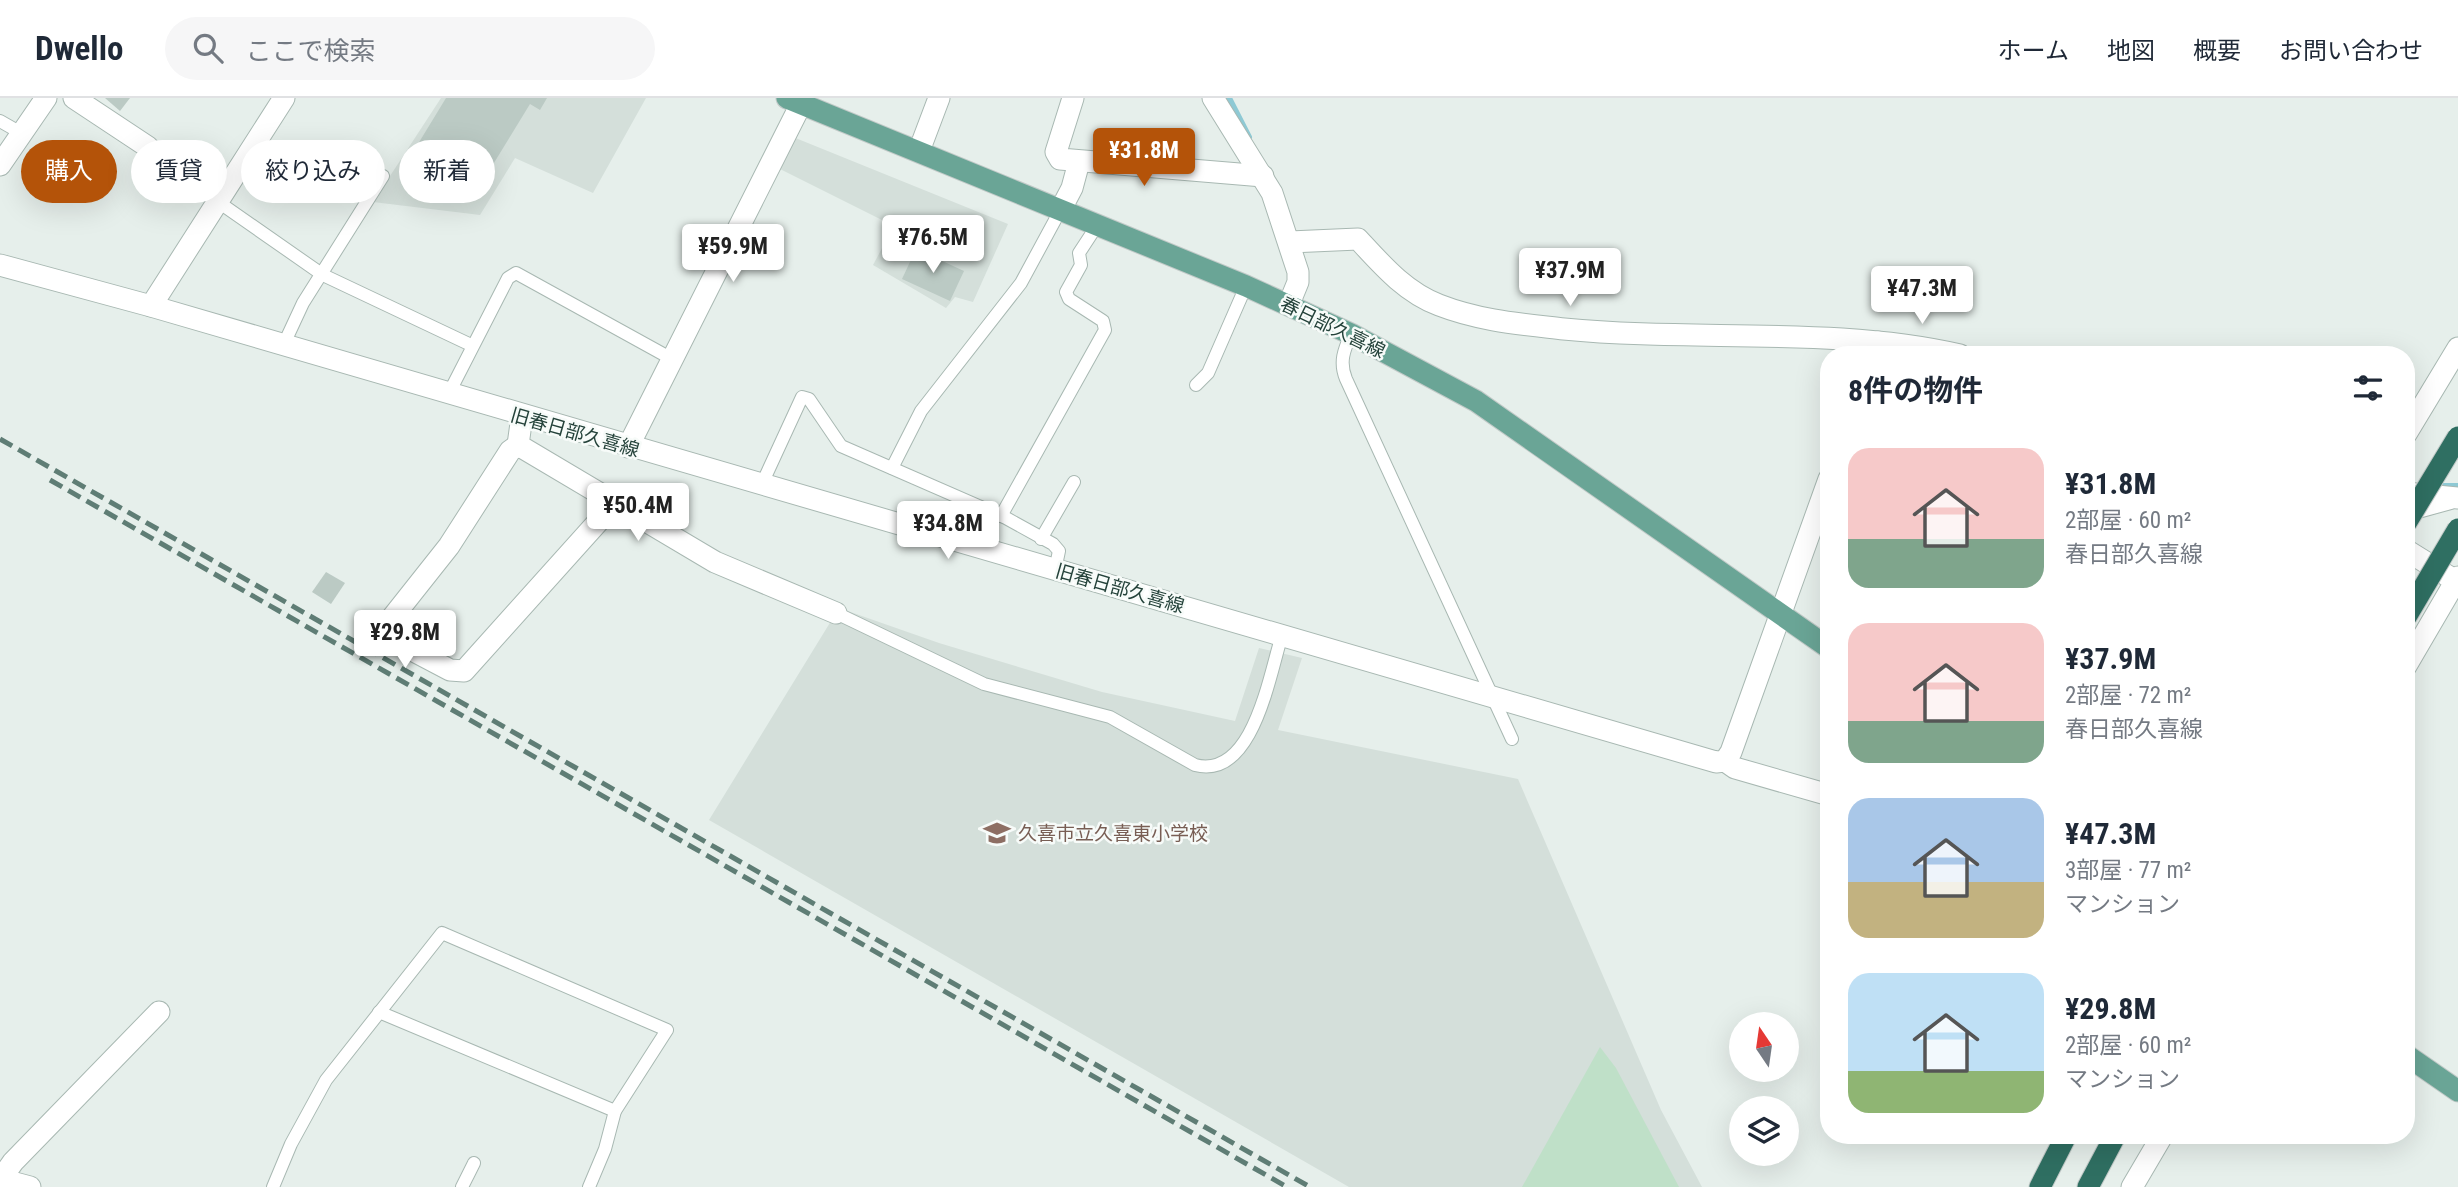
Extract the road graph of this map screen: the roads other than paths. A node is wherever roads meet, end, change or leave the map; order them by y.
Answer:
1 (46, 98) edge
2 (74, 98) edge
3 (284, 98) edge
4 (939, 98) edge
5 (1073, 98) edge
6 (1213, 98) edge
7 (804, 102) edge
8 (0, 121) edge
9 (21, 133) junction
10 (137, 140) edge
11 (919, 151) junction
12 (1079, 162) junction
13 (0, 165) edge
14 (1263, 176) junction
15 (227, 188) edge
16 (218, 203) edge
17 (222, 203) edge
18 (366, 203) edge
19 (1061, 209) junction
20 (1098, 224) junction
21 (1290, 242) junction
22 (0, 265) edge
23 (321, 273) junction
24 (1246, 286) junction
25 (1289, 304) junction
26 (151, 306) junction
27 (1351, 334) junction
28 (471, 345) junction
29 (283, 346) junction
30 (1824, 346) edge
31 (1893, 346) edge
32 (1915, 346) edge
33 (2458, 348) edge
34 (672, 359) junction
35 (1195, 385) dead end
36 (448, 395) junction
37 (522, 416) junction
38 (2415, 419) edge
39 (2458, 437) edge
40 (517, 445) junction
41 (628, 447) junction
42 (892, 468) junction
43 (1074, 482) dead end
44 (761, 486) junction
45 (2415, 494) edge
46 (2458, 499) edge
47 (614, 504) junction
48 (1820, 504) edge
49 (2415, 508) edge
50 (2415, 513) edge
51 (1001, 516) junction
52 (2458, 528) edge
53 (1041, 539) junction
54 (2415, 555) edge
55 (1055, 569) junction
56 (2457, 579) edge
57 (2415, 602) edge
58 (836, 613) joint
59 (1780, 614) junction
60 (1282, 635) junction
61 (1820, 642) edge
62 (2415, 651) edge
63 (1492, 697) junction
64 (1512, 739) dead end
65 (1725, 761) junction
66 (1820, 792) edge
67 (159, 1012) dead end
68 (379, 1012) junction
69 (2415, 1061) edge
70 (2458, 1091) edge
71 (615, 1111) junction
72 (2062, 1144) edge
73 (2111, 1144) edge
74 (2157, 1144) edge
75 (474, 1163) dead end
76 (1, 1179) edge
77 (30, 1187) edge
78 (273, 1187) edge
79 (462, 1187) edge
80 (589, 1187) edge
81 (2040, 1187) edge
82 (2088, 1187) edge
83 (2132, 1187) edge

1 - 9 street
2 - 10 street
3 - 15 street
4 - 11 street
5 - 12 street
6 - 14 street
7 - 11 main road, 春日部久喜線
7 - 34 street
8 - 9 lane
9 - 13 street
11 - 19 main road, 春日部久喜線
12 - 14 street
12 - 19 street
14 - 21 street
16 - 26 street
17 - 23 lane
18 - 23 lane
19 - 20 main road, 春日部久喜線
19 - 42 lane
20 - 24 main road, 春日部久喜線
20 - 51 lane
21 - 25 street
21 - 30 street
22 - 26 street, 旧春日部久喜線
23 - 28 lane
23 - 29 lane
24 - 25 main road, 春日部久喜線
24 - 35 lane
25 - 27 main road, 春日部久喜線
26 - 29 street, 旧春日部久喜線
27 - 59 main road, 春日部久喜線
27 - 63 lane
28 - 34 lane
28 - 36 lane
29 - 36 street, 旧春日部久喜線
31 - 32 street
33 - 38 street
34 - 41 street
36 - 37 street, 旧春日部久喜線
37 - 40 street
37 - 41 street, 旧春日部久喜線
39 - 49 highway, bridge
40 - 47 street
40 - 47 street
41 - 44 street, 旧春日部久喜線
42 - 44 lane
42 - 51 lane
43 - 53 lane
44 - 55 street, 旧春日部久喜線
45 - 46 street
46 - 50 lane
47 - 58 street
48 - 59 street
51 - 53 lane
52 - 57 highway, bridge
53 - 55 lane
54 - 56 street
55 - 60 street, 旧春日部久喜線
56 - 62 street
58 - 60 lane
59 - 61 main road, 春日部久喜線
59 - 65 street
60 - 63 street, 旧春日部久喜線
63 - 64 lane
63 - 65 street, 旧春日部久喜線
65 - 66 street, 旧春日部久喜線
67 - 76 street
68 - 71 lane
68 - 71 lane
68 - 78 lane
69 - 70 main road
71 - 80 lane
72 - 81 highway
73 - 82 highway
74 - 83 street
75 - 79 lane
76 - 77 street

